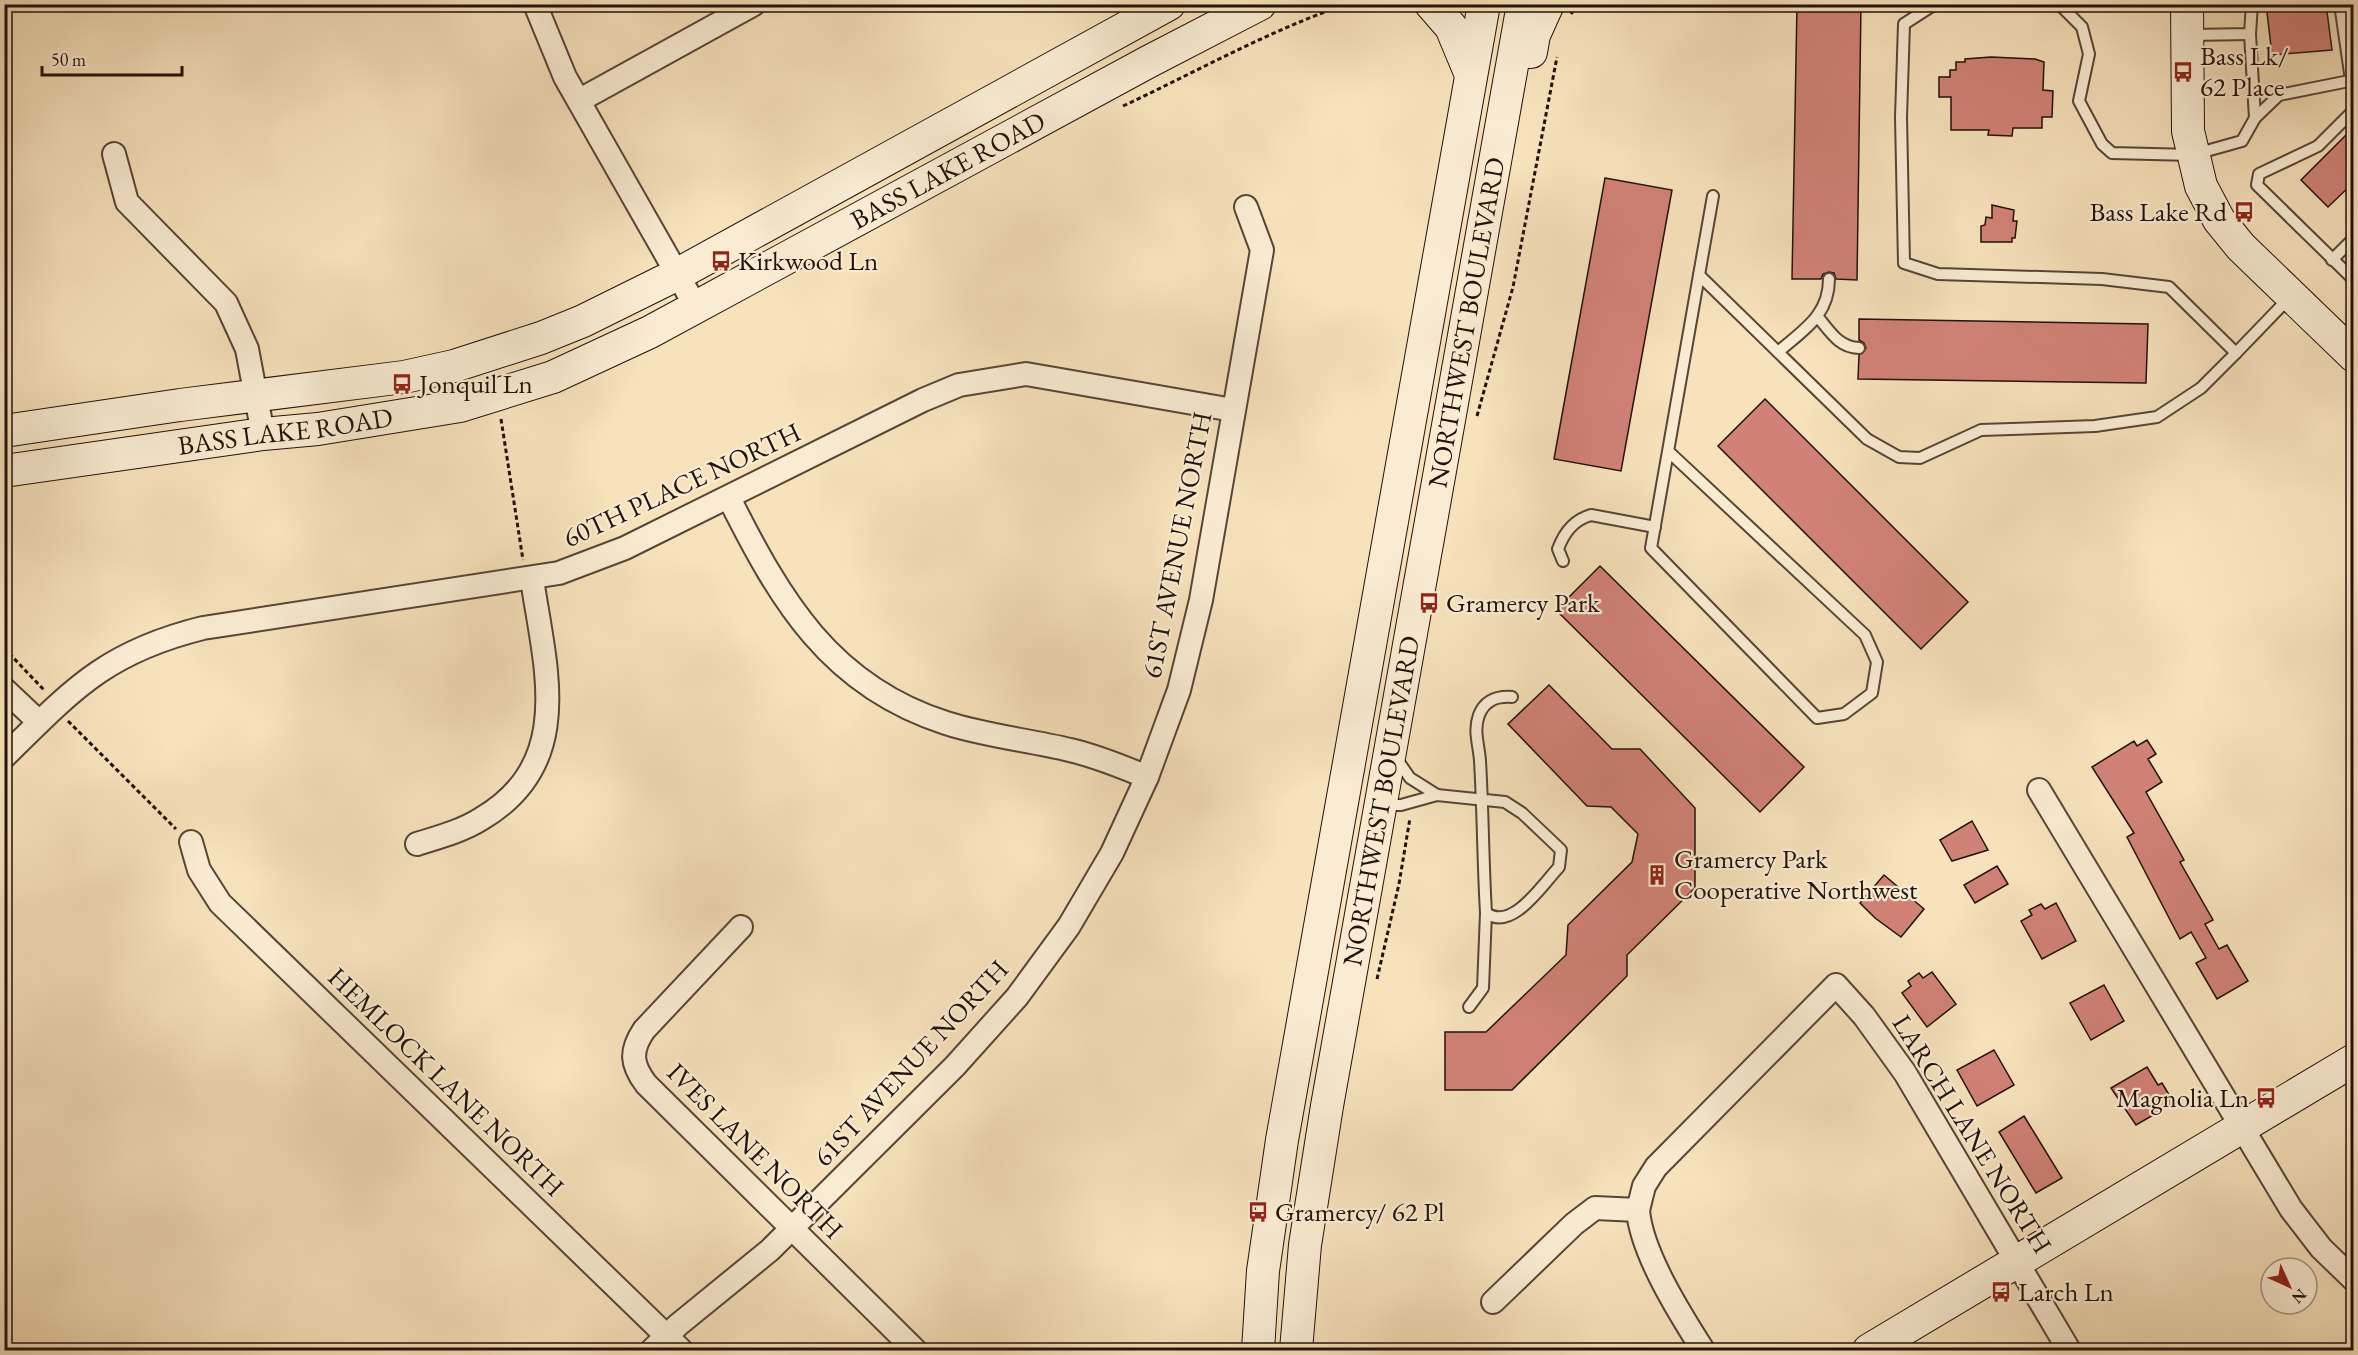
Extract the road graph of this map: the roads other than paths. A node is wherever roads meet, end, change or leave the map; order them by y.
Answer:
1 (535, 4) edge
2 (754, 4) edge
3 (1169, 4) edge
4 (1260, 4) edge
5 (1431, 4) edge
6 (1484, 4) edge
7 (1523, 4) edge
8 (1935, 4) edge
9 (2059, 4) edge
10 (2187, 4) edge
11 (2252, 4) edge
12 (2340, 4) edge
13 (1559, 10) edge
14 (2250, 34) junction
15 (2187, 36) junction
16 (1471, 75) junction
17 (2352, 80) edge
18 (580, 100) junction
19 (2354, 110) edge
20 (2255, 118) junction
21 (114, 154) dead end
22 (2192, 155) junction
23 (1713, 196) dead end
24 (1246, 207) dead end
25 (2354, 238) edge
26 (1479, 245) junction
27 (2332, 260) junction
28 (678, 274) junction
29 (1699, 276) junction
30 (1829, 279) dead end
31 (2354, 280) edge
32 (2291, 295) junction
33 (696, 307) junction
34 (1817, 316) junction
35 (1859, 348) dead end
36 (1778, 352) junction
37 (2236, 353) junction
38 (2354, 356) edge
39 (256, 395) junction
40 (1233, 410) junction
41 (4, 431) edge
42 (263, 434) junction
43 (1668, 451) junction
44 (1403, 465) junction
45 (4, 471) edge
46 (729, 498) junction
47 (1655, 527) junction
48 (1563, 561) dead end
49 (531, 579) junction
50 (4, 689) edge
51 (1512, 697) dead end
52 (39, 722) junction
53 (1391, 746) junction
54 (4, 757) edge
55 (1147, 777) junction
56 (2039, 790) dead end
57 (1437, 795) junction
58 (1481, 799) junction
59 (1382, 805) junction
60 (191, 842) road end
61 (417, 844) dead end
62 (1486, 913) junction
63 (741, 927) dead end
64 (1469, 1006) dead end
65 (2354, 1060) edge
66 (2243, 1126) junction
67 (1638, 1210) junction
68 (793, 1228) junction
69 (2018, 1262) junction
70 (2354, 1281) edge
71 (1493, 1302) dead end
72 (666, 1346) edge
73 (915, 1350) edge
74 (1258, 1350) edge
75 (1296, 1350) edge
76 (1703, 1350) edge
77 (1869, 1350) edge
78 (2069, 1350) edge

1 - 18 street
2 - 18 street
3 - 28 main road, BASS LAKE ROAD
4 - 33 main road, BASS LAKE ROAD
5 - 16 main road
6 - 16 main road, NORTHWEST BOULEVARD
7 - 26 main road, NORTHWEST BOULEVARD
8 - 37 lane
9 - 22 lane
10 - 15 main road
11 - 14 lane
12 - 17 lane
13 - 26 main road
14 - 15 lane
14 - 20 lane
15 - 22 main road
16 - 44 main road, NORTHWEST BOULEVARD
17 - 20 lane
18 - 28 street
19 - 27 lane
20 - 22 lane
21 - 39 street
22 - 32 main road
23 - 29 lane
24 - 40 street, 61ST AVENUE NORTH
25 - 27 lane
26 - 53 main road, NORTHWEST BOULEVARD
27 - 31 lane
28 - 33 street
28 - 39 main road, BASS LAKE ROAD
29 - 36 lane
29 - 43 lane
30 - 34 lane
32 - 37 lane
32 - 38 main road
33 - 42 main road, BASS LAKE ROAD
34 - 35 lane
34 - 36 lane
36 - 37 lane
39 - 41 main road, BASS LAKE ROAD
39 - 42 street
40 - 46 street, 60TH PLACE NORTH
40 - 55 street, 61ST AVENUE NORTH
42 - 45 main road, BASS LAKE ROAD
43 - 47 lane
43 - 47 lane
44 - 59 main road
44 - 74 main road, NORTHWEST BOULEVARD
46 - 49 street, 60TH PLACE NORTH
46 - 55 street
47 - 48 lane
49 - 52 street, 60TH PLACE NORTH
49 - 61 street
50 - 52 street
51 - 58 lane
52 - 54 street, 60TH PLACE NORTH
53 - 57 lane
53 - 59 main road, NORTHWEST BOULEVARD
55 - 68 street, 61ST AVENUE NORTH
56 - 66 street
57 - 58 lane
57 - 59 lane
58 - 62 lane
58 - 62 lane
59 - 75 main road, NORTHWEST BOULEVARD
60 - 72 street, HEMLOCK LANE NORTH
62 - 64 lane
63 - 68 street, IVES LANE NORTH
65 - 66 main road
66 - 69 main road
66 - 70 street
67 - 69 street, LARCH LANE NORTH
67 - 71 street
67 - 76 street
68 - 72 street, 61ST AVENUE NORTH
68 - 73 street, IVES LANE NORTH
69 - 77 main road
69 - 78 street, LARCH LANE NORTH

